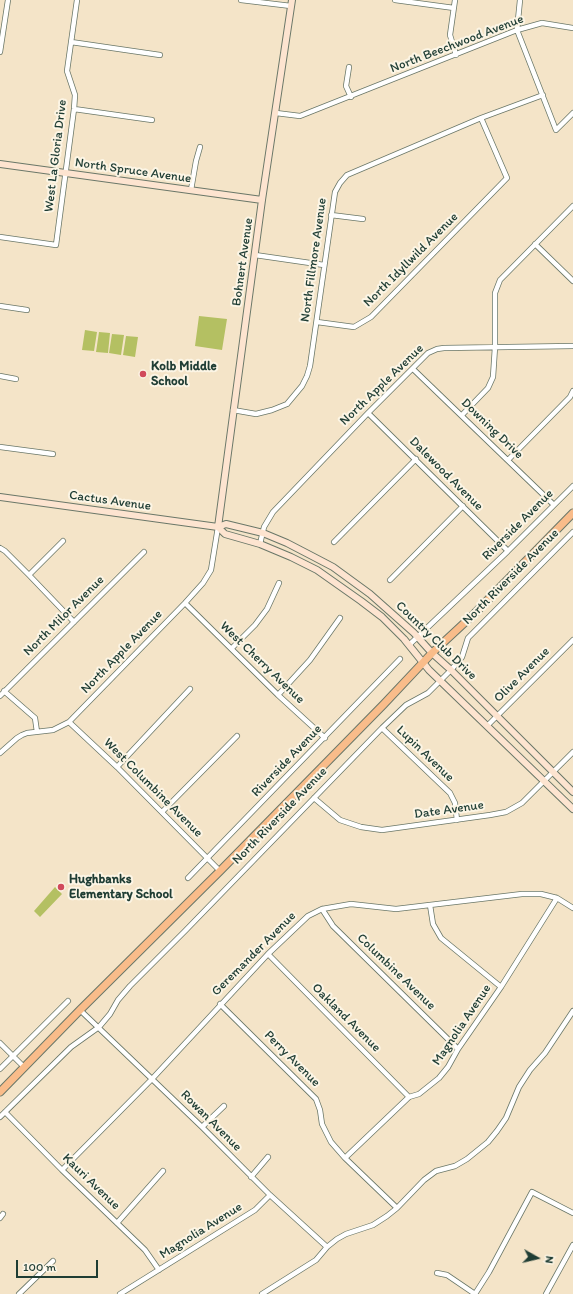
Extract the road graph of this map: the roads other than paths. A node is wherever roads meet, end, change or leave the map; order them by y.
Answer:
1 (8, 0) edge
2 (77, 0) edge
3 (241, 0) edge
4 (395, 0) edge
5 (455, 0) edge
6 (520, 0) edge
7 (292, 3) edge
8 (454, 8) junction
9 (573, 28) edge
10 (517, 30) junction
11 (71, 42) junction
12 (0, 52) edge
13 (160, 55) dead end
14 (456, 55) junction
15 (349, 67) dead end
16 (543, 95) junction
17 (351, 97) junction
18 (74, 109) junction
19 (276, 113) junction
20 (573, 113) edge
21 (481, 118) junction
22 (152, 120) dead end
23 (200, 147) dead end
24 (0, 164) edge
25 (65, 173) junction
26 (191, 190) junction
27 (262, 200) junction
28 (573, 206) edge
29 (331, 215) junction
30 (363, 219) dead end
31 (0, 237) edge
32 (535, 244) junction
33 (255, 255) junction
34 (324, 265) junction
35 (573, 281) edge
36 (0, 306) edge
37 (27, 310) dead end
38 (317, 322) junction
39 (573, 346) edge
40 (495, 347) junction
41 (413, 369) junction
42 (0, 376) edge
43 (16, 379) dead end
44 (573, 392) edge
45 (233, 410) junction
46 (368, 413) junction
47 (462, 415) junction
48 (0, 447) edge
49 (53, 454) dead end
50 (416, 459) junction
51 (508, 460) junction
52 (573, 486) edge
53 (0, 497) edge
54 (554, 505) junction
55 (463, 506) junction
56 (573, 513) edge
57 (218, 527) junction
58 (573, 532) edge
59 (263, 533) junction
60 (63, 541) dead end
61 (334, 542) dead end
62 (260, 544) junction
63 (0, 548) edge
64 (508, 551) junction
65 (144, 552) dead end
66 (29, 575) junction
67 (390, 580) dead end
68 (279, 583) dead end
69 (185, 603) junction
70 (340, 618) dead end
71 (74, 622) junction
72 (418, 637) junction
73 (573, 640) edge
74 (409, 645) junction
75 (232, 648) junction
76 (432, 653) junction
77 (400, 658) dead end
78 (423, 663) junction
79 (451, 670) junction
80 (441, 680) junction
81 (190, 688) dead end
82 (4, 691) junction
83 (278, 694) junction
84 (0, 696) edge
85 (496, 716) junction
86 (69, 722) junction
87 (488, 725) junction
88 (382, 728) junction
89 (37, 732) junction
90 (237, 736) dead end
91 (325, 738) junction
92 (573, 752) edge
93 (0, 754) edge
94 (117, 767) junction
95 (553, 772) junction
96 (544, 781) junction
97 (573, 792) edge
98 (314, 798) junction
99 (573, 810) edge
100 (162, 812) junction
101 (457, 820) junction
102 (208, 858) junction
103 (220, 871) junction
104 (188, 878) dead end
105 (557, 898) junction
106 (430, 905) junction
107 (573, 908) edge
108 (322, 909) junction
109 (268, 954) junction
110 (501, 987) junction
111 (68, 1001) dead end
112 (220, 1004) junction
113 (80, 1010) junction
114 (573, 1011) edge
115 (99, 1027) junction
116 (0, 1043) edge
117 (458, 1049) junction
118 (13, 1056) junction
119 (24, 1067) junction
120 (0, 1069) edge
121 (152, 1079) junction
122 (0, 1092) edge
123 (409, 1097) junction
124 (224, 1106) dead end
125 (5, 1112) junction
126 (0, 1117) edge
127 (202, 1127) junction
128 (268, 1157) dead end
129 (345, 1158) junction
130 (62, 1170) junction
131 (163, 1171) dead end
132 (251, 1177) junction
133 (270, 1195) junction
134 (397, 1208) junction
135 (573, 1213) edge
136 (117, 1223) junction
137 (573, 1245) edge
138 (327, 1247) junction
139 (53, 1261) dead end
140 (159, 1270) junction
141 (437, 1273) dead end
142 (20, 1294) edge
143 (120, 1294) edge
144 (262, 1294) edge
145 (475, 1294) edge
146 (546, 1294) edge

1 - 12 street
2 - 11 street, West La Gloria Drive
3 - 7 street
4 - 8 street
5 - 8 street
6 - 10 street
7 - 19 street, Bohnert Avenue
8 - 14 street
9 - 10 street, North Beechwood Avenue
10 - 14 street, North Beechwood Avenue
10 - 16 street
11 - 13 street
11 - 18 street, West La Gloria Drive
14 - 17 street, North Beechwood Avenue
15 - 17 street
16 - 20 street
16 - 21 street, North Fillmore Avenue
17 - 19 street, North Beechwood Avenue
18 - 22 street
18 - 25 street, West La Gloria Drive
19 - 27 street, Bohnert Avenue
21 - 29 street, North Fillmore Avenue
21 - 38 street, North Idyllwild Avenue
23 - 26 street
24 - 25 street, North Spruce Avenue
25 - 26 street, North Spruce Avenue
25 - 31 street, West La Gloria Drive
26 - 27 street, North Spruce Avenue
27 - 33 street, Bohnert Avenue
28 - 32 street
29 - 30 street
29 - 34 street, North Fillmore Avenue
32 - 35 street
32 - 40 street
33 - 34 street
33 - 45 street, Bohnert Avenue
34 - 38 street, North Fillmore Avenue
36 - 37 street
38 - 45 street, North Fillmore Avenue
39 - 40 street, North Apple Avenue
40 - 41 street, North Apple Avenue
40 - 47 street
41 - 46 street, North Apple Avenue
41 - 47 street, Downing Drive
42 - 43 street
44 - 51 street
45 - 57 street, Bohnert Avenue
46 - 50 street, Dalewood Avenue
46 - 59 street, North Apple Avenue
47 - 51 street, Downing Drive
48 - 49 street
50 - 55 street, Dalewood Avenue
50 - 61 street
51 - 54 street, Downing Drive
52 - 54 street, Riverside Avenue
53 - 57 street, Cactus Avenue
54 - 64 street, Riverside Avenue
55 - 64 street, Dalewood Avenue
55 - 67 street
56 - 76 main road, North Riverside Avenue
57 - 59 street, Country Club Drive
57 - 62 street, Country Club Drive
57 - 69 street, North Apple Avenue
58 - 79 street, North Riverside Avenue
59 - 62 street, North Apple Avenue
59 - 72 street, Country Club Drive
60 - 66 street
62 - 74 street, Country Club Drive
63 - 66 street
64 - 72 street, Riverside Avenue
65 - 71 street, North Milor Avenue
66 - 71 street
68 - 75 street
69 - 75 street, West Cherry Avenue
69 - 86 street, North Apple Avenue
70 - 83 street
71 - 82 street, North Milor Avenue
72 - 74 street, Riverside Avenue
72 - 76 street, Country Club Drive
73 - 85 street, Olive Avenue
74 - 78 street, Country Club Drive
75 - 83 street, West Cherry Avenue
76 - 78 main road, North Riverside Avenue
76 - 79 street, Country Club Drive
77 - 91 street, Riverside Avenue
78 - 80 street, Country Club Drive
78 - 103 main road, North Riverside Avenue
79 - 80 street, North Riverside Avenue
79 - 85 street, Country Club Drive
80 - 87 street, Country Club Drive
80 - 88 street, North Riverside Avenue
81 - 94 street
82 - 84 street, North Milor Avenue
82 - 89 street
83 - 91 street, West Cherry Avenue
85 - 87 street, Olive Avenue
85 - 95 street, Country Club Drive
86 - 89 street, North Apple Avenue
86 - 94 street, West Columbine Avenue
87 - 96 street, Country Club Drive
88 - 98 street, North Riverside Avenue
88 - 101 street, Lupin Avenue
89 - 93 street, North Apple Avenue
90 - 100 street
91 - 102 street, Riverside Avenue
92 - 95 street, Date Avenue
94 - 100 street, West Columbine Avenue
95 - 96 street, Date Avenue
95 - 97 street, Country Club Drive
96 - 99 street, Country Club Drive
96 - 101 street, Date Avenue
98 - 101 street, Date Avenue
98 - 115 street, North Riverside Avenue
100 - 102 street, West Columbine Avenue
102 - 103 street, West Columbine Avenue
102 - 104 street, Riverside Avenue
103 - 113 main road, North Riverside Avenue
105 - 106 street, Geremander Avenue
105 - 107 street, Geremander Avenue
105 - 110 street, Magnolia Avenue
106 - 108 street, Geremander Avenue
106 - 110 street
108 - 109 street, Geremander Avenue
108 - 117 street, Columbine Avenue
109 - 112 street, Geremander Avenue
109 - 123 street, Oakland Avenue
110 - 117 street, Magnolia Avenue
111 - 118 street
112 - 121 street, Geremander Avenue
112 - 129 street, Perry Avenue
113 - 115 street, Rowan Avenue
113 - 119 main road, North Riverside Avenue
114 - 134 street
115 - 121 street, Rowan Avenue
115 - 125 street, North Riverside Avenue
116 - 118 street
117 - 123 street, Magnolia Avenue
118 - 119 street
118 - 120 street
119 - 122 main road, North Riverside Avenue
121 - 127 street, Rowan Avenue
121 - 130 street, Geremander Avenue
123 - 129 street, Magnolia Avenue
124 - 127 street
125 - 126 street, North Riverside Avenue
125 - 130 street, Kauri Avenue
127 - 132 street, Rowan Avenue
128 - 132 street
129 - 134 street, Perry Avenue
130 - 136 street, Kauri Avenue
131 - 136 street
132 - 133 street, Rowan Avenue
133 - 138 street, Rowan Avenue
133 - 140 street, Magnolia Avenue
134 - 138 street
135 - 145 street
136 - 140 street, Kauri Avenue
137 - 146 street
138 - 144 street
139 - 142 street
140 - 143 street, Magnolia Avenue
141 - 145 street

